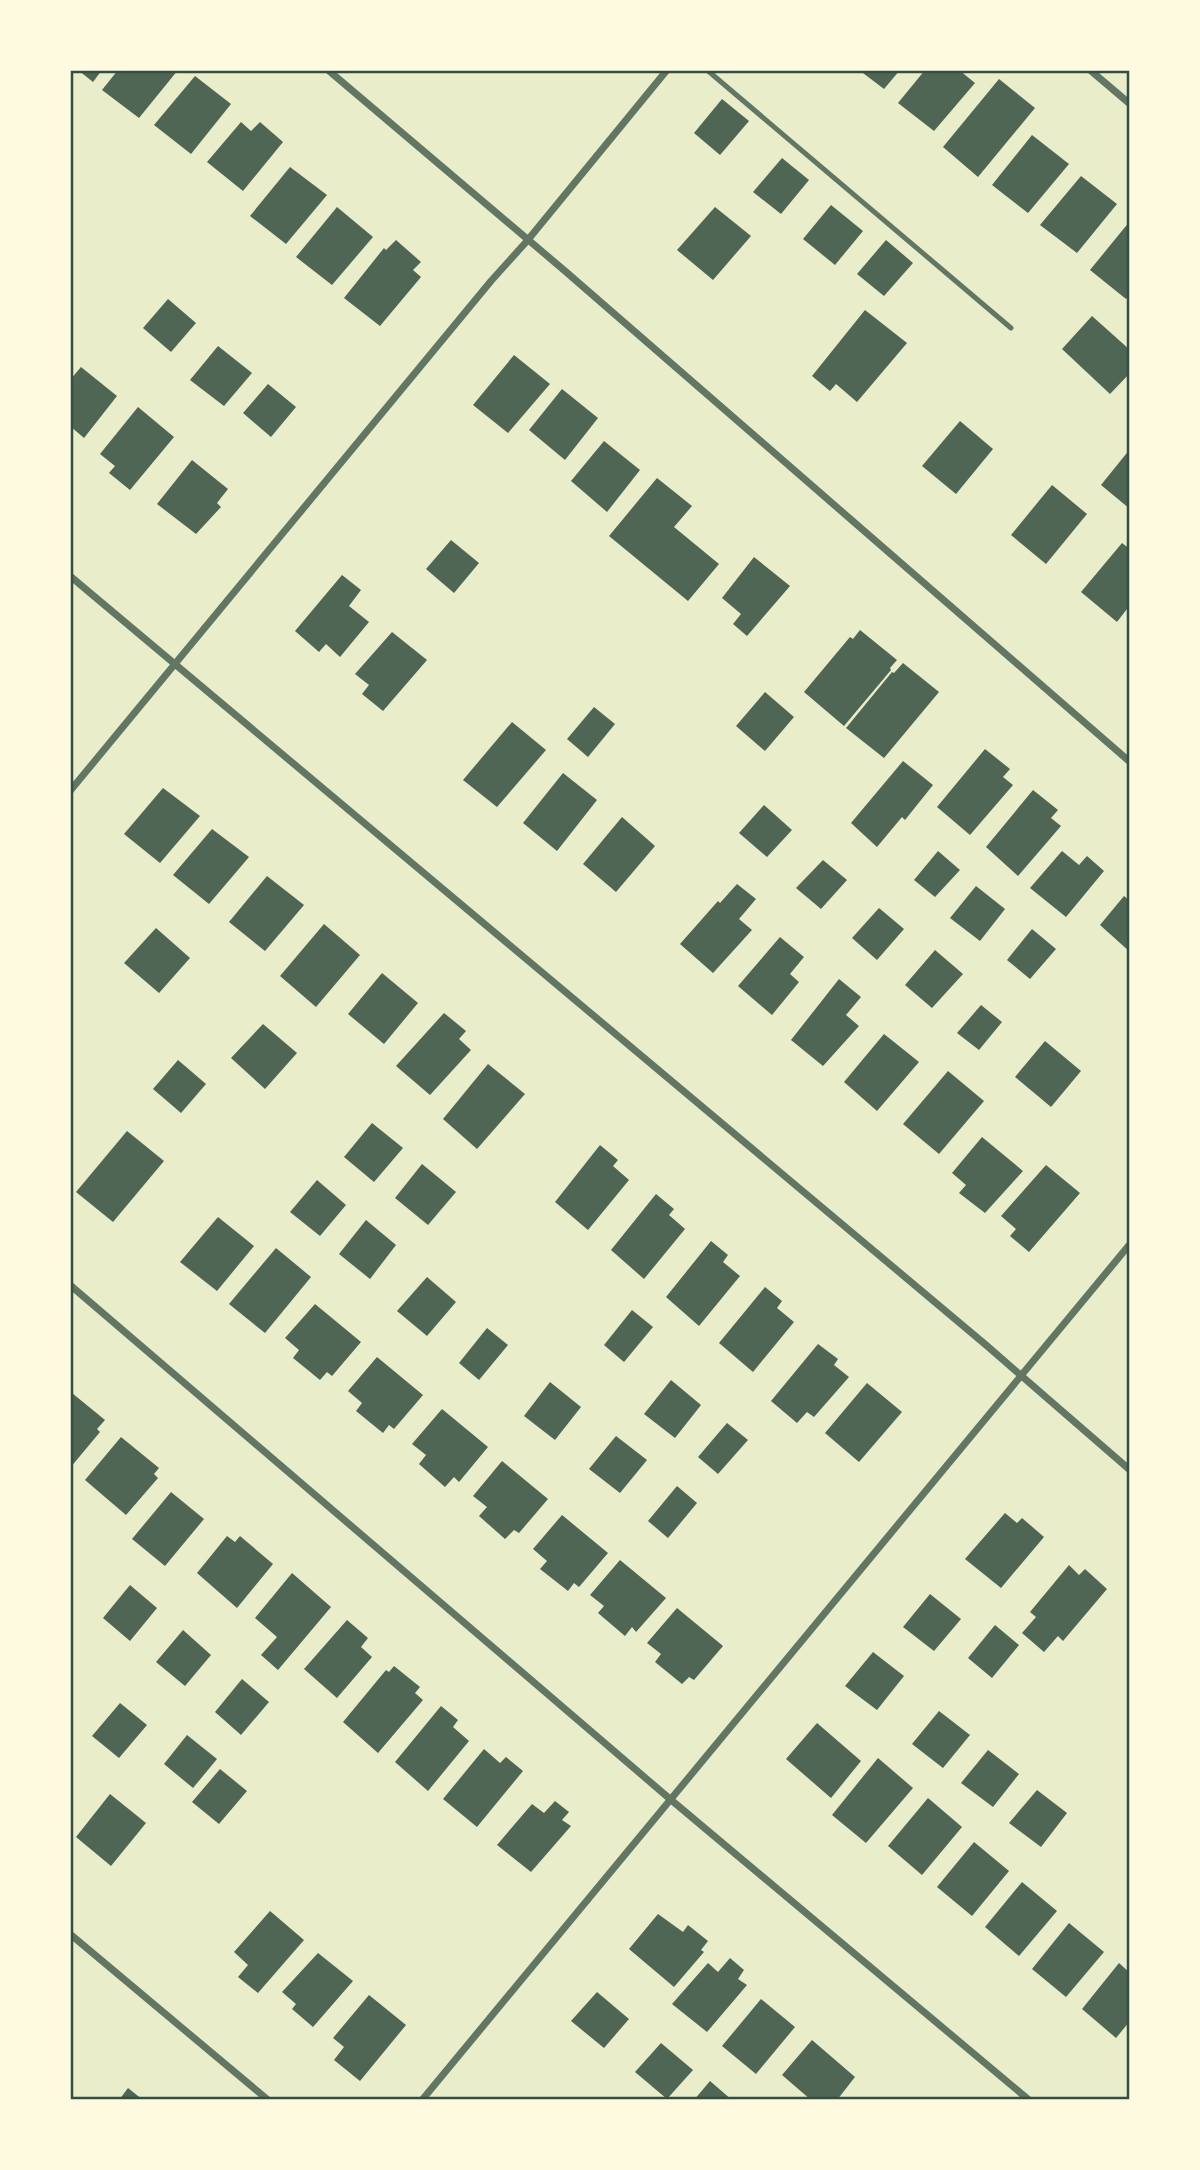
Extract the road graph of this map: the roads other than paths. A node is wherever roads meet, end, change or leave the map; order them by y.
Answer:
1 (327, 70) edge
2 (667, 70) edge
3 (707, 70) edge
4 (1090, 70) edge
5 (1130, 104) edge
6 (527, 241) junction
7 (1012, 328) dead end
8 (70, 576) edge
9 (174, 664) junction
10 (1130, 762) edge
11 (70, 791) edge
12 (1130, 1244) edge
13 (70, 1285) edge
14 (1021, 1377) junction
15 (1130, 1470) edge
16 (670, 1799) junction
17 (70, 1934) edge
18 (268, 2100) edge
19 (422, 2100) edge
20 (1029, 2100) edge

1 - 6 street
2 - 6 street
3 - 7 lane
4 - 5 street
6 - 9 street
6 - 10 street
8 - 9 street
9 - 11 street
9 - 14 street
12 - 14 street
13 - 16 street
14 - 15 street
14 - 16 street
16 - 19 street
16 - 20 street
17 - 18 street

